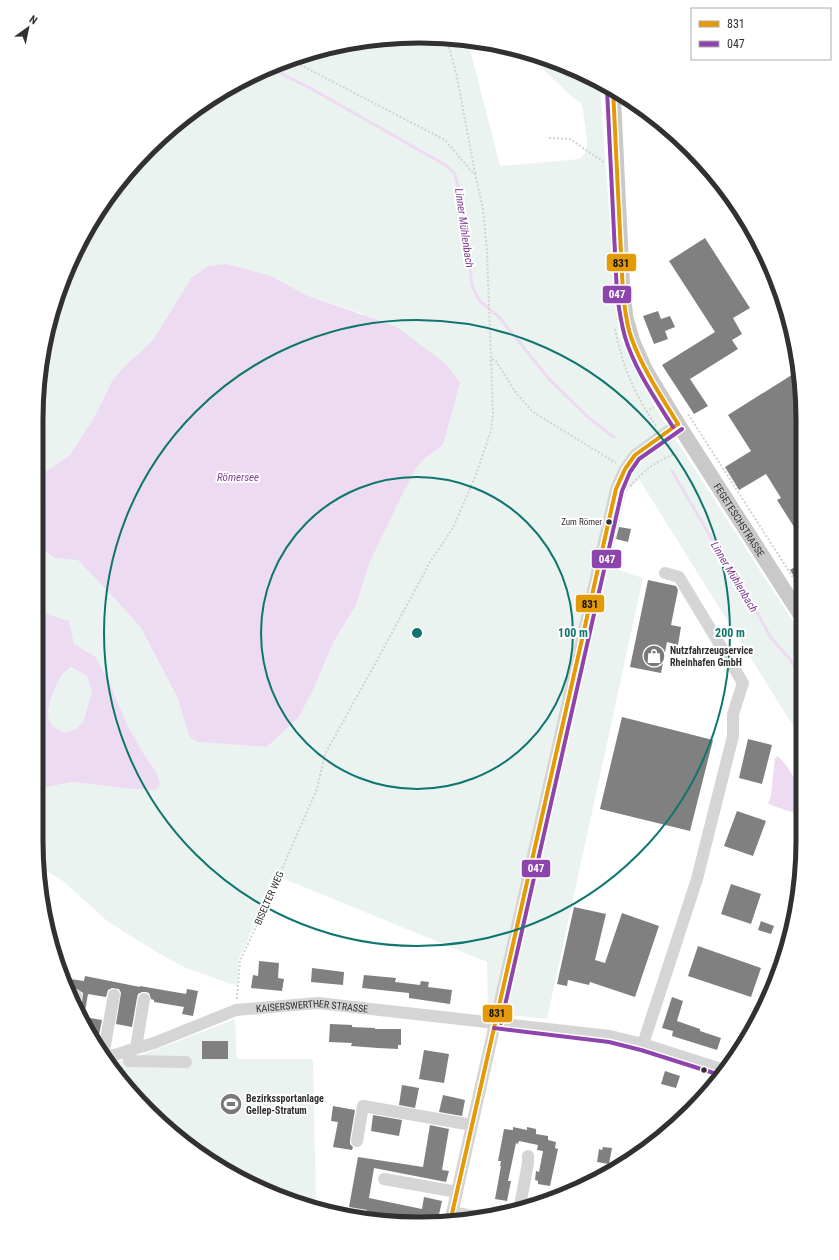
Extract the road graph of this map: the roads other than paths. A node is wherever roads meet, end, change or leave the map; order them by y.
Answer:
1 (613, 96) edge
2 (682, 419) junction
3 (665, 573) dead end
4 (796, 608) edge
5 (114, 995) dead end
6 (144, 999) dead end
7 (495, 1022) junction
8 (643, 1044) junction
9 (105, 1049) edge
10 (133, 1049) junction
11 (110, 1055) edge
12 (186, 1062) dead end
13 (719, 1068) edge
14 (472, 1125) junction
15 (357, 1141) dead end
16 (528, 1156) dead end
17 (384, 1179) dead end
18 (457, 1192) junction
19 (521, 1203) edge
20 (452, 1215) edge

1 - 2 main road, FEGETESCHSTRASSE
2 - 4 main road, FEGETESCHSTRASSE
2 - 7 street
3 - 8 street
5 - 9 street, KAISERSWERTHER STRASSE
6 - 10 street
7 - 8 street, KAISERSWERTHER STRASSE
7 - 10 street, KAISERSWERTHER STRASSE
7 - 14 street
8 - 13 street, KAISERSWERTHER STRASSE
10 - 11 street, KAISERSWERTHER STRASSE
10 - 12 street
14 - 15 street
14 - 18 street
16 - 19 street
17 - 18 street
18 - 20 street

